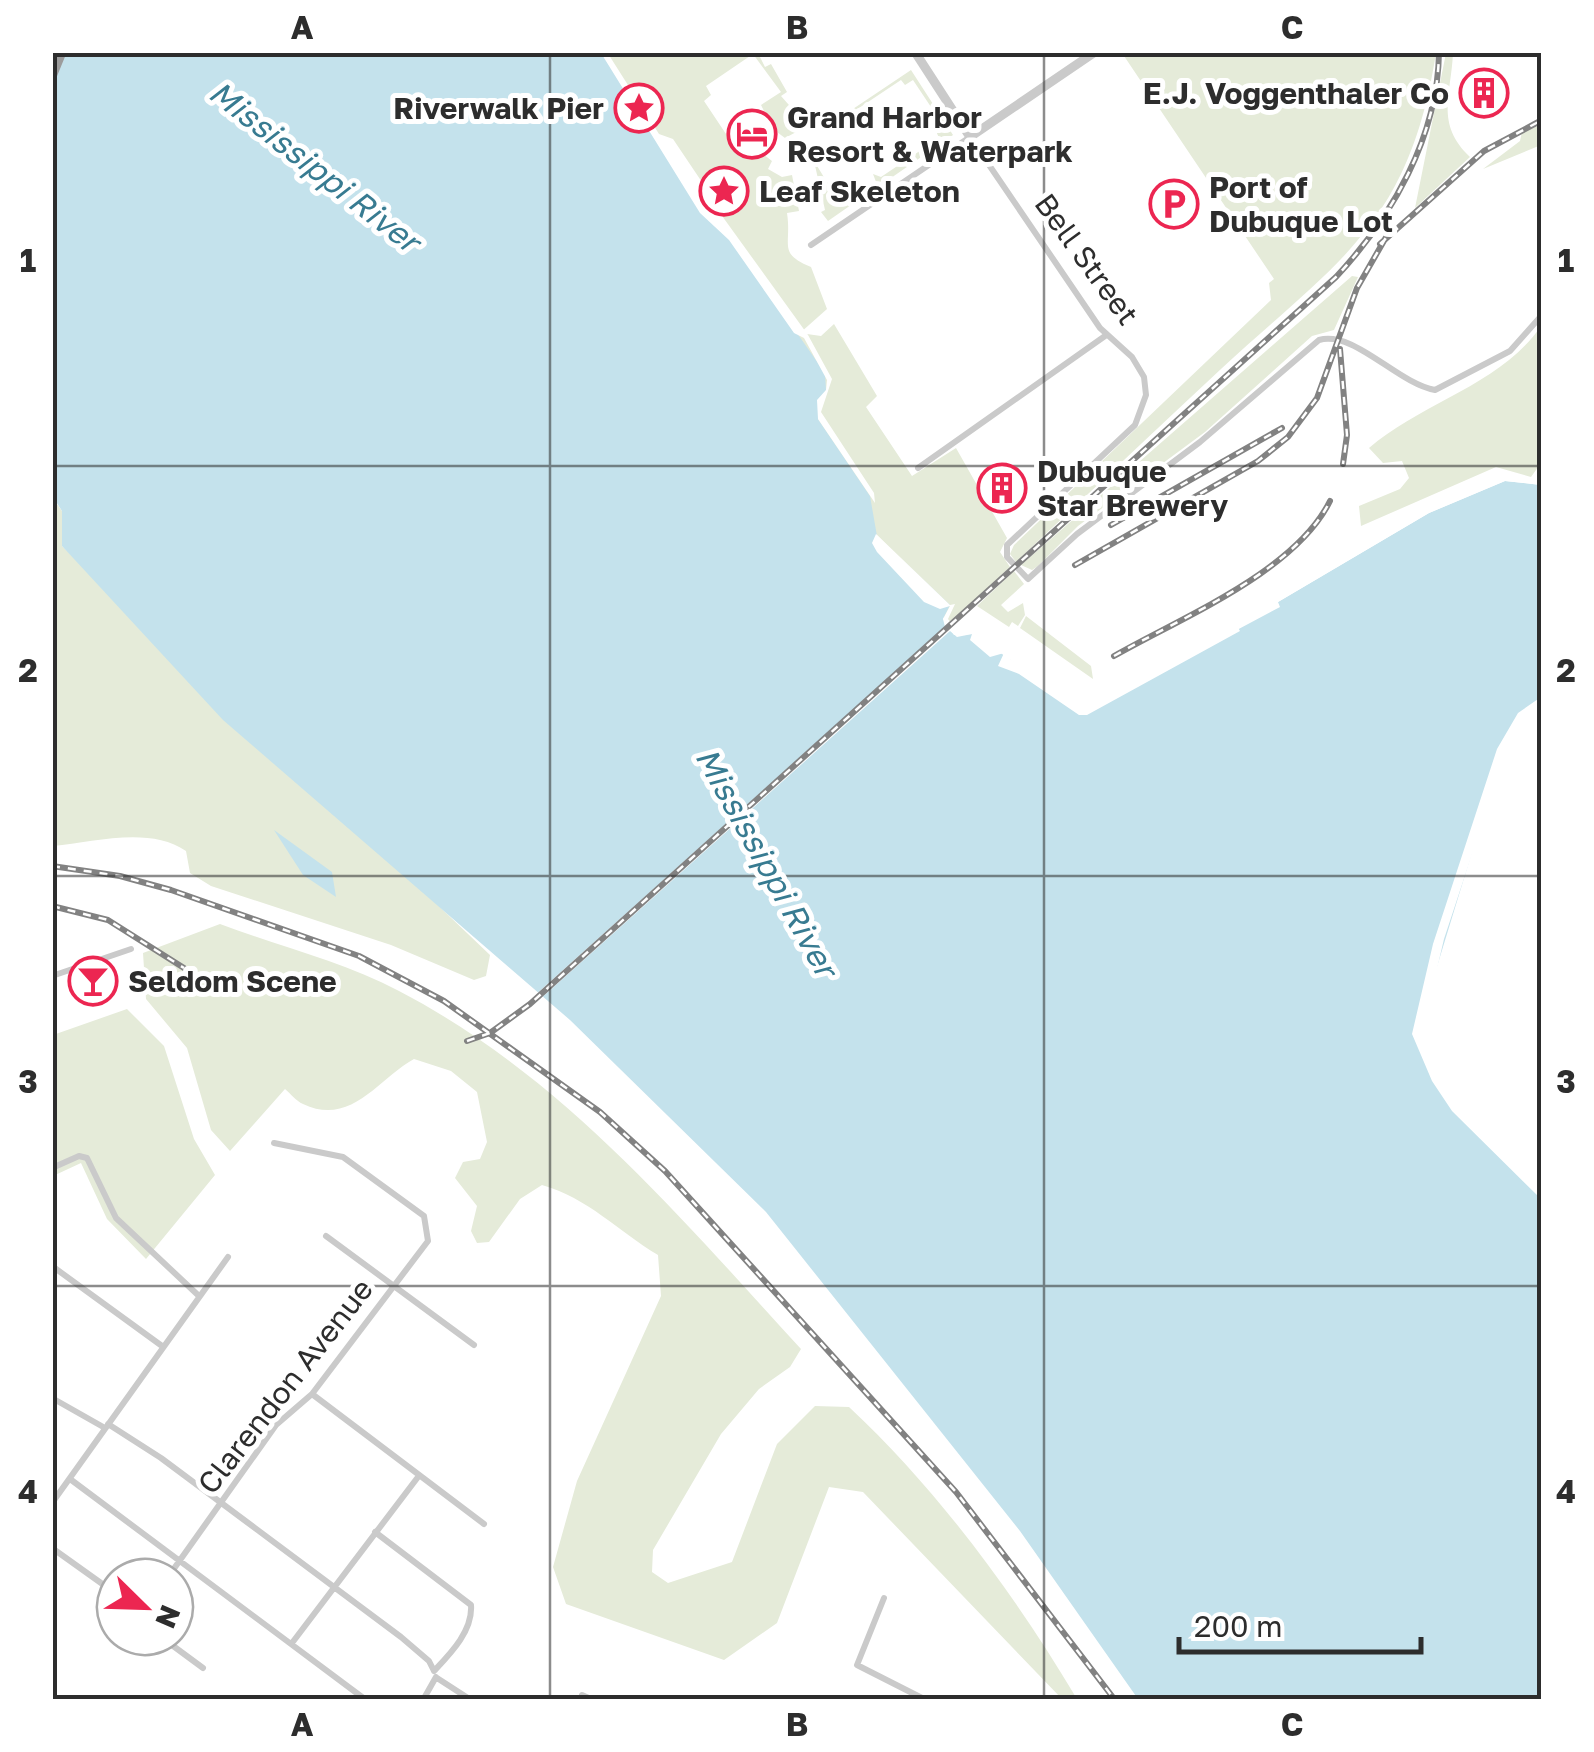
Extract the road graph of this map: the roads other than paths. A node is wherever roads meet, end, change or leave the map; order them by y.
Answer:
1 (61, 52) edge
2 (915, 52) edge
3 (1096, 52) edge
4 (52, 74) edge
5 (970, 137) junction
6 (811, 246) dead end
7 (1542, 315) edge
8 (1105, 336) junction
9 (918, 468) dead end
10 (131, 949) dead end
11 (52, 976) edge
12 (274, 1143) dead end
13 (52, 1168) edge
14 (326, 1236) dead end
15 (228, 1258) dead end
16 (52, 1266) edge
17 (392, 1285) junction
18 (199, 1296) junction
19 (162, 1346) junction
20 (474, 1346) dead end
21 (312, 1394) junction
22 (52, 1398) edge
23 (107, 1426) junction
24 (418, 1477) junction
25 (70, 1479) junction
26 (52, 1503) edge
27 (222, 1504) junction
28 (484, 1524) dead end
29 (375, 1532) junction
30 (52, 1548) edge
31 (175, 1557) edge
32 (183, 1557) edge
33 (195, 1572) edge
34 (95, 1579) edge
35 (334, 1587) junction
36 (884, 1598) dead end
37 (292, 1643) junction
38 (188, 1657) edge
39 (203, 1668) dead end
40 (435, 1674) junction
41 (582, 1694) dead end
42 (366, 1700) edge
43 (423, 1700) edge
44 (471, 1700) edge
45 (593, 1700) edge
46 (926, 1700) edge

1 - 4 highway
2 - 5 street, Bell Street
3 - 5 street
5 - 6 street
5 - 8 street, Bell Street
7 - 8 street, Bell Street
8 - 9 street
10 - 11 street
12 - 17 street, Clarendon Avenue
13 - 18 street
14 - 17 street
15 - 18 street
16 - 19 street
17 - 20 street
17 - 21 street, Clarendon Avenue
18 - 19 street
19 - 23 street
21 - 24 street
21 - 27 street, Clarendon Avenue
22 - 23 street
23 - 25 street
23 - 27 street
24 - 28 street
24 - 29 street
25 - 26 street
25 - 31 street
27 - 32 street, Clarendon Avenue
27 - 35 street
29 - 35 street
29 - 40 street
30 - 34 street
33 - 37 street
35 - 37 street
35 - 40 street
36 - 46 street
37 - 42 street
38 - 39 street
40 - 43 street
40 - 44 street
41 - 45 street

